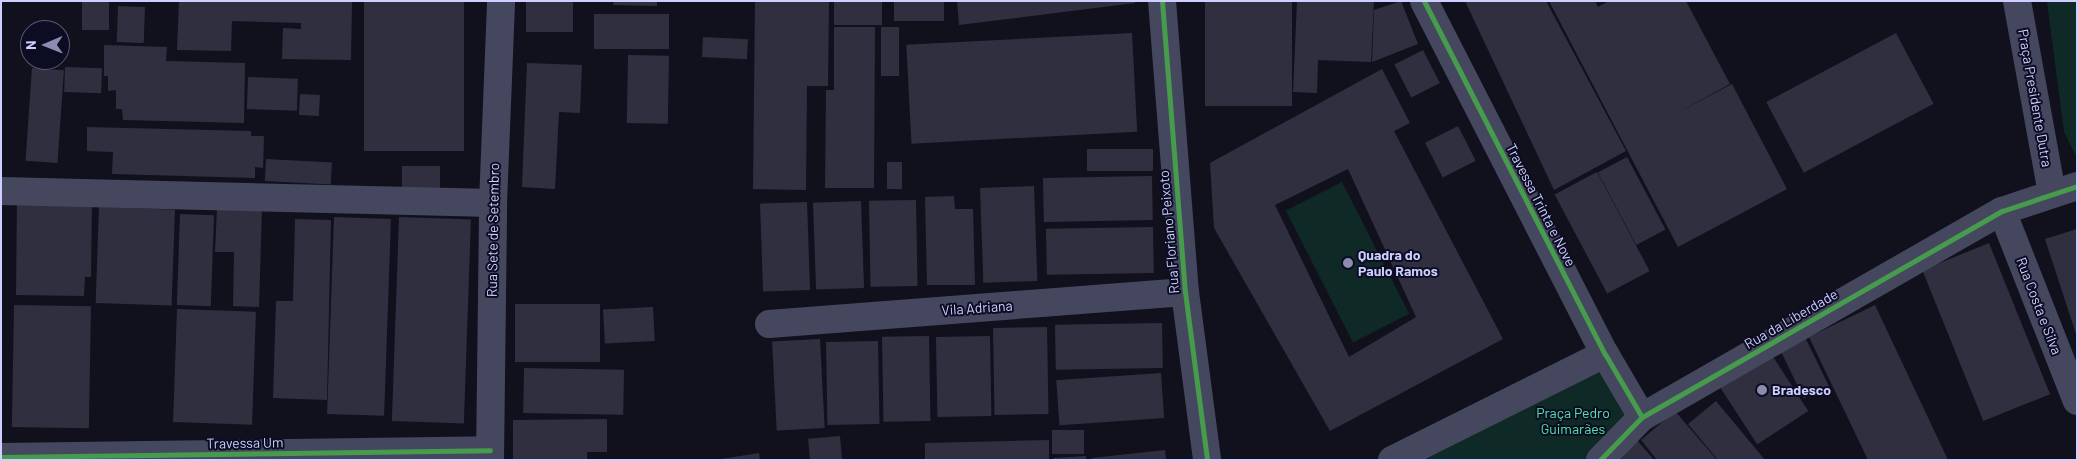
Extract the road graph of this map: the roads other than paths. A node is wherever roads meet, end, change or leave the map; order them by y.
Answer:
1 (501, 1) edge
2 (1162, 1) edge
3 (1424, 1) edge
4 (2017, 1) edge
5 (1, 190) edge
6 (2064, 190) edge
7 (493, 203) junction
8 (2002, 211) junction
9 (1185, 292) junction
10 (769, 324) dead end
11 (1605, 354) junction
12 (2077, 401) edge
13 (1642, 417) junction
14 (490, 455) edge
15 (1, 458) edge
16 (1206, 460) edge
17 (1392, 460) edge
18 (1600, 460) edge

1 - 7 street, Rua Sete de Setembro
2 - 9 street, Rua Floriano Peixoto
3 - 11 street, Travessa Trinta e Nove
4 - 6 street, Praça Presidente Dutra
5 - 7 street
6 - 8 street, Praça Presidente Dutra
7 - 14 street, Rua Sete de Setembro
8 - 12 street, Rua Costa e Silva
8 - 13 street, Rua da Liberdade
9 - 10 street, Vila Adriana
9 - 16 street, Rua Floriano Peixoto
11 - 13 street, Travessa Trinta e Nove
11 - 17 street
13 - 18 street, Rua da Liberdade
14 - 15 street, Travessa Um

